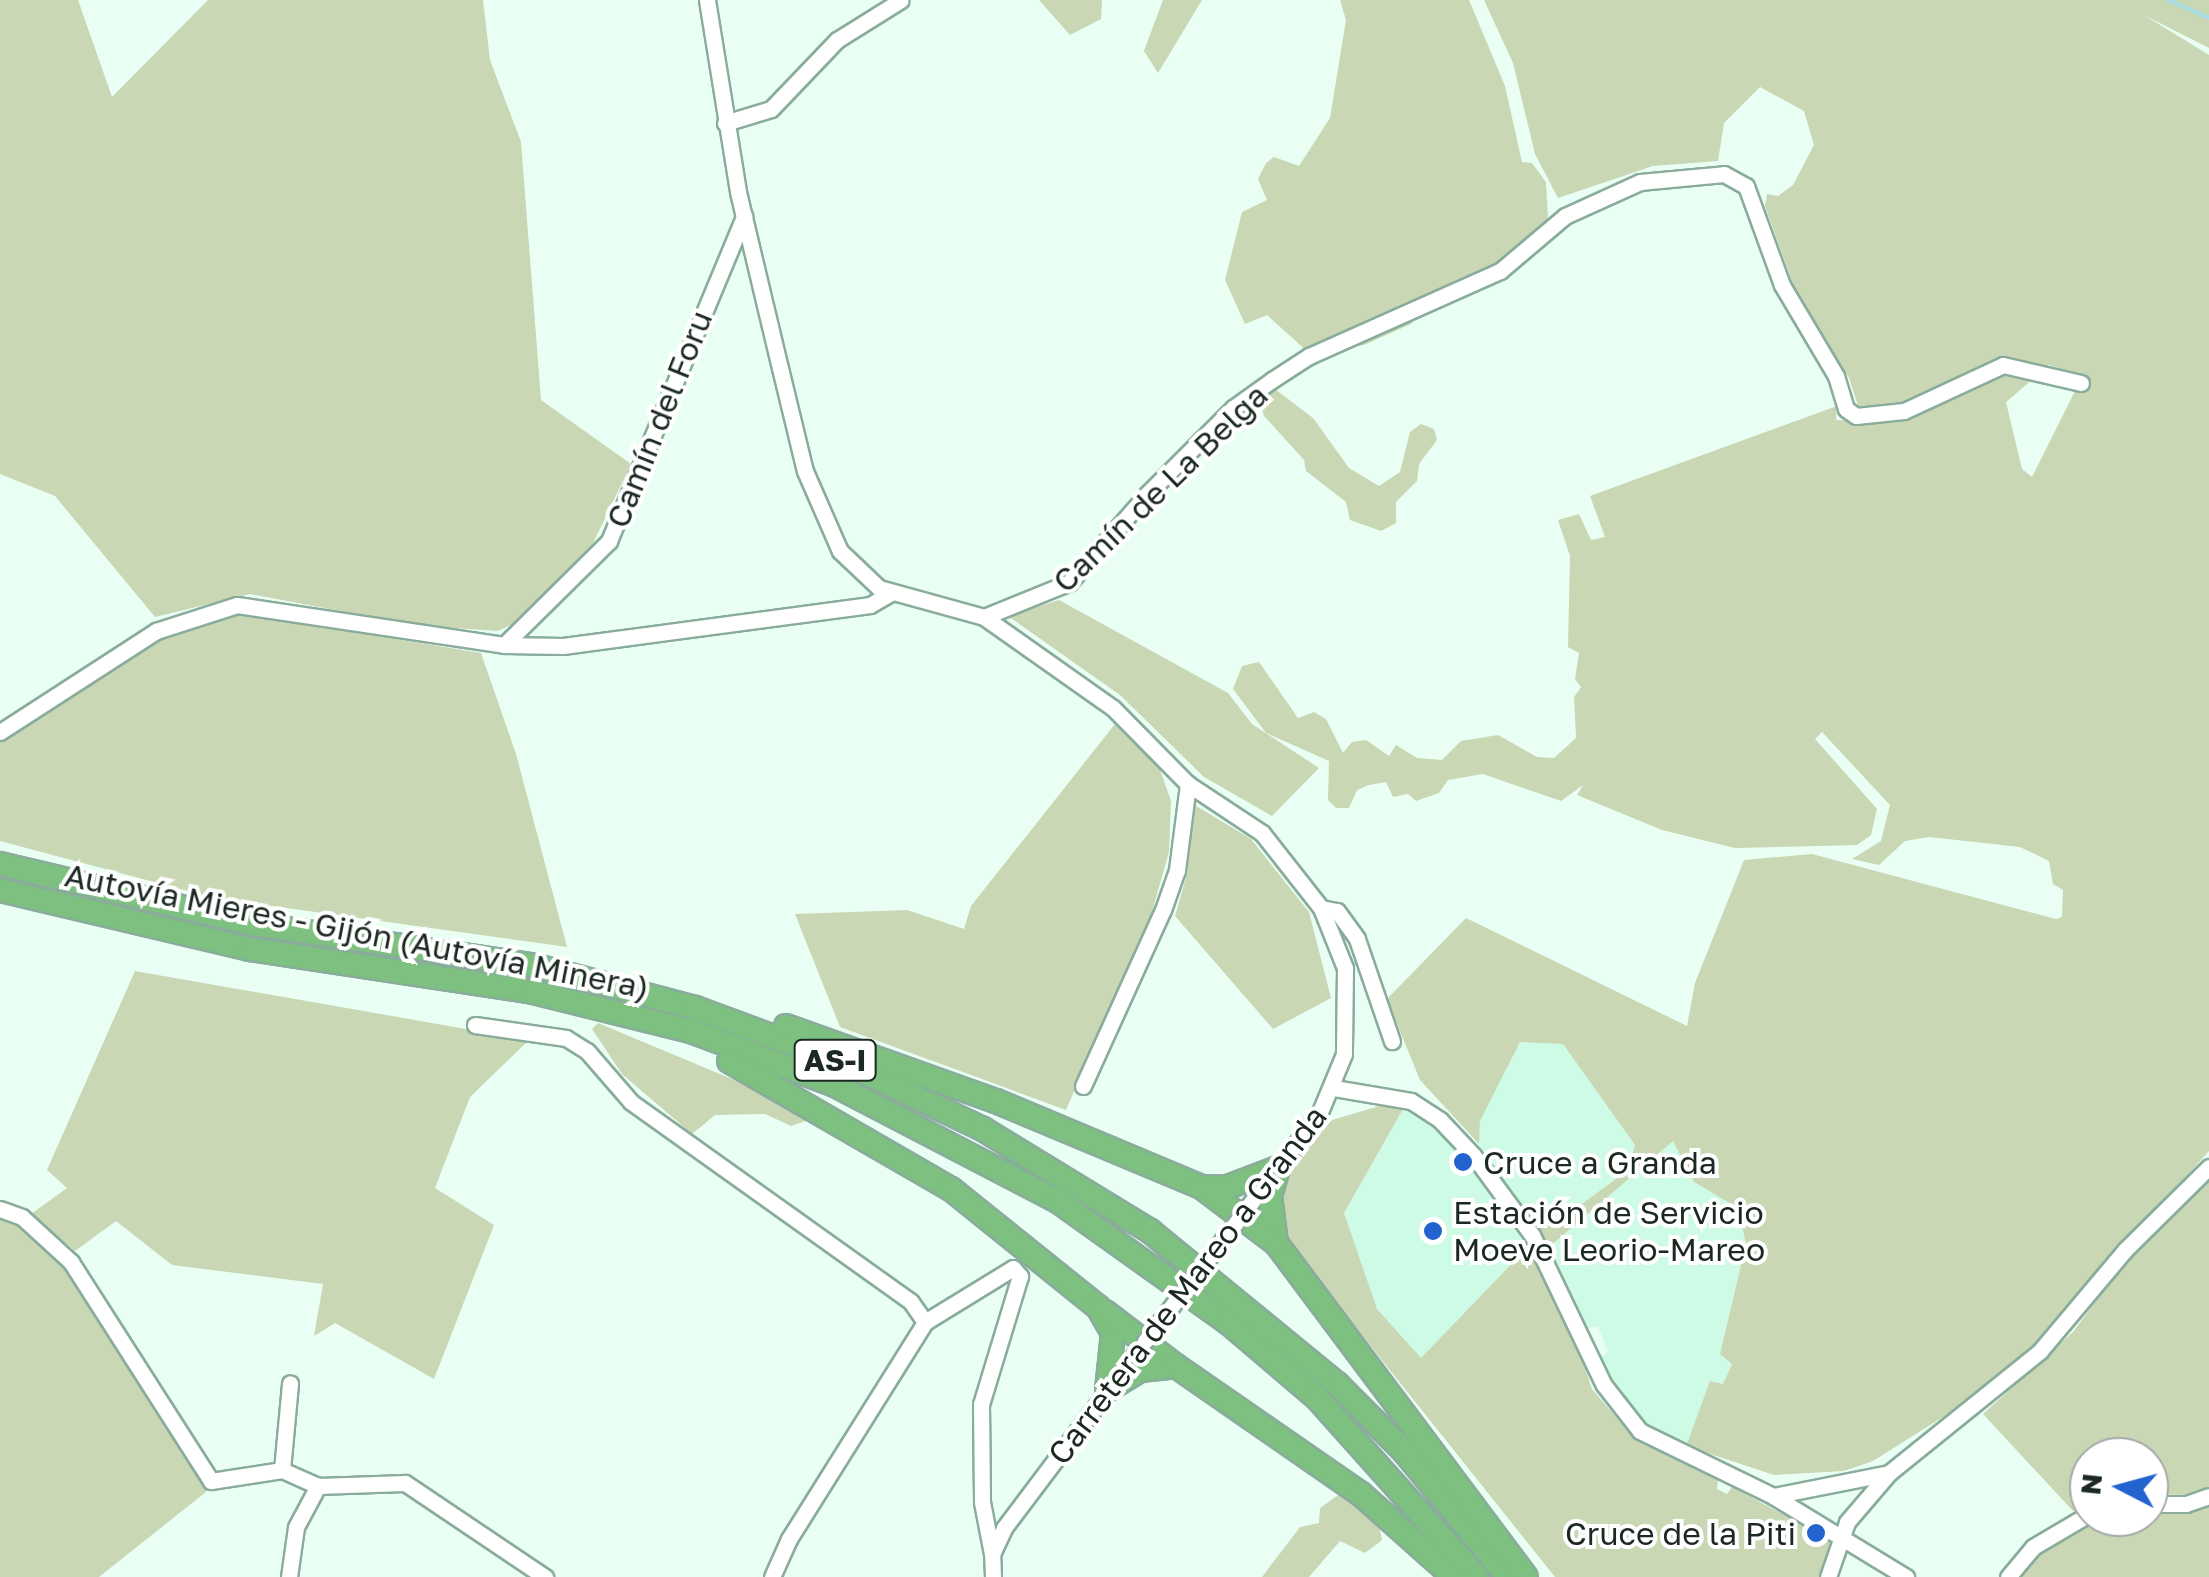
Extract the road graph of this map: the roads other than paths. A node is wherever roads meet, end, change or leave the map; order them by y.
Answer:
1 (708, 0) edge
2 (901, 0) edge
3 (725, 123) junction
4 (744, 216) junction
5 (2081, 382) dead end
6 (891, 592) junction
7 (984, 617) junction
8 (504, 645) junction
9 (0, 732) edge
10 (1188, 784) junction
11 (0, 864) edge
12 (0, 890) edge
13 (1321, 908) junction
14 (536, 966) junction
15 (532, 992) junction
16 (475, 1025) dead end
17 (1392, 1041) dead end
18 (1083, 1086) dead end
19 (1334, 1088) junction
20 (2209, 1167) edge
21 (1278, 1168) junction
22 (1202, 1188) junction
23 (0, 1208) edge
24 (1240, 1217) junction
25 (1276, 1244) junction
26 (1098, 1308) junction
27 (926, 1322) junction
28 (1145, 1341) junction
29 (1176, 1366) junction
30 (290, 1383) dead end
31 (1106, 1390) junction
32 (282, 1470) junction
33 (1889, 1473) junction
34 (318, 1486) junction
35 (1773, 1496) junction
36 (2209, 1496) edge
37 (2169, 1504) edge
38 (2069, 1526) edge
39 (1841, 1536) junction
40 (995, 1540) junction
41 (289, 1577) edge
42 (544, 1577) edge
43 (772, 1577) edge
44 (992, 1577) edge
45 (1454, 1577) edge
46 (1476, 1577) edge
47 (1508, 1577) edge
48 (1526, 1577) edge
49 (1828, 1577) edge
50 (1906, 1577) edge
51 (2008, 1577) edge

1 - 3 street, Carretera de Mareo a Granda
2 - 3 street
3 - 4 street, Carretera de Mareo a Granda
4 - 6 street, Carretera de Mareo a Granda
4 - 8 street, Camín del Foru
5 - 7 street, Camín de La Belga
6 - 7 street, Carretera de Mareo a Granda
6 - 8 street
7 - 10 street, Carretera de Mareo a Granda
8 - 9 street
10 - 13 street, Carretera de Mareo a Granda
10 - 18 street
11 - 14 highway, Autovía Mieres - Gijón (Autovía Minera) / AS-I
12 - 15 highway, Autovía Mieres - Gijón (Autovía Minera) / AS-I
13 - 17 street
13 - 19 street, Carretera de Mareo a Granda
14 - 22 highway
14 - 47 highway, Autovía Mieres - Gijón (Autovía Minera) / AS-I
15 - 26 highway
15 - 46 highway, Autovía Mieres - Gijón (Autovía Minera) / AS-I
16 - 27 street
19 - 21 street, Carretera de Mareo a Granda
19 - 35 street
20 - 33 street
21 - 22 highway
21 - 24 street, Carretera de Mareo a Granda
21 - 25 highway
22 - 24 highway
23 - 32 street
24 - 25 highway
24 - 28 street, Carretera de Mareo a Granda, bridge
25 - 48 highway
26 - 28 highway
26 - 31 highway
27 - 40 street
27 - 43 street
28 - 29 highway
28 - 31 street, Carretera de Mareo a Granda
29 - 31 highway
29 - 45 highway
30 - 32 street
31 - 40 street, Carretera de Mareo a Granda
32 - 34 street
33 - 35 street
33 - 39 street
34 - 41 street
34 - 42 street
35 - 39 street
36 - 37 street
38 - 51 street
39 - 49 street
39 - 50 street
40 - 44 street

